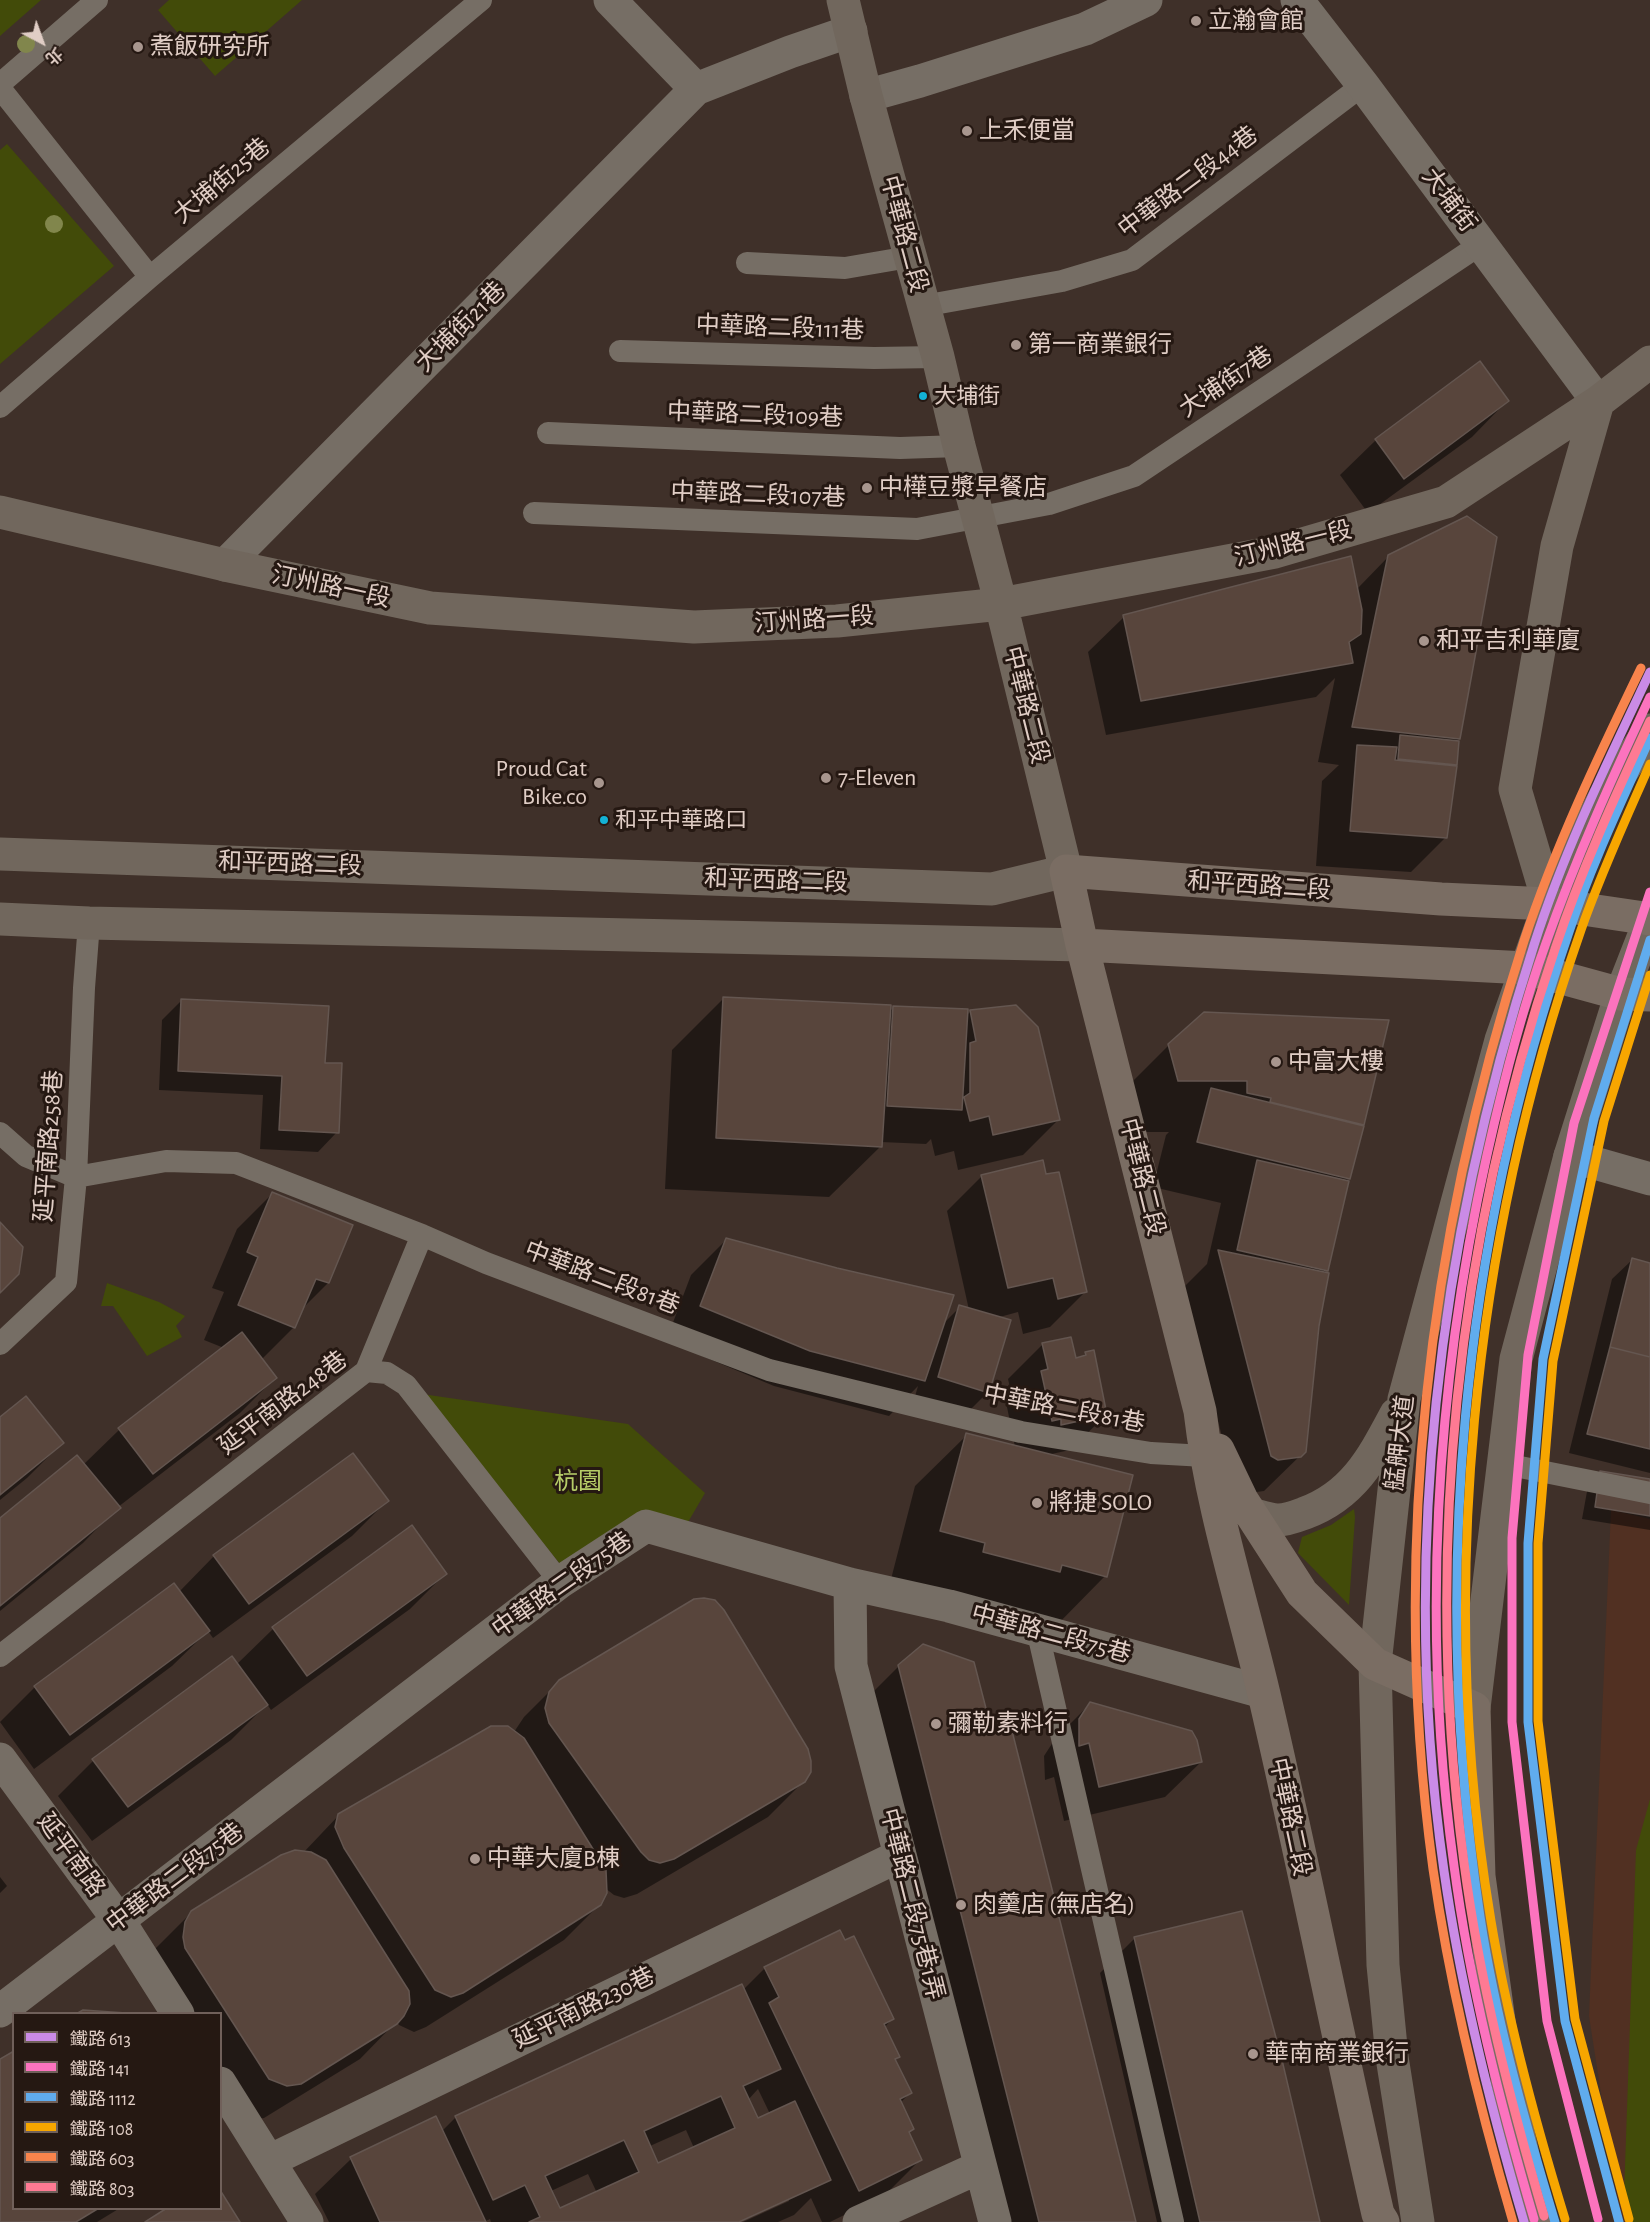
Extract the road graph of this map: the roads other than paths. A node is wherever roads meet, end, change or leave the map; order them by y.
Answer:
1 (97, 0) edge
2 (481, 0) edge
3 (610, 0) edge
4 (843, 0) edge
5 (1146, 0) edge
6 (1297, 0) edge
7 (851, 31) junction
8 (1363, 85) junction
9 (0, 86) edge
10 (696, 89) junction
11 (866, 96) junction
12 (1481, 244) junction
13 (909, 257) junction
14 (747, 263) dead end
15 (150, 277) junction
16 (923, 306) junction
17 (620, 351) dead end
18 (938, 357) junction
19 (1650, 363) edge
20 (1598, 402) junction
21 (0, 407) edge
22 (548, 433) dead end
23 (959, 446) junction
24 (0, 512) edge
25 (534, 513) dead end
26 (979, 519) junction
27 (225, 565) junction
28 (1002, 604) junction
29 (1650, 730) edge
30 (0, 854) edge
31 (1066, 872) junction
32 (1549, 904) junction
33 (0, 919) edge
34 (1650, 919) edge
35 (89, 923) junction
36 (1082, 945) junction
37 (1526, 968) junction
38 (1635, 994) edge
39 (0, 1133) edge
40 (1570, 1156) junction
41 (76, 1177) junction
42 (1650, 1179) edge
43 (422, 1235) junction
44 (0, 1344) edge
45 (366, 1371) junction
46 (1404, 1399) junction
47 (1200, 1411) junction
48 (1205, 1456) junction
49 (1505, 1464) junction
50 (1650, 1493) edge
51 (1251, 1514) junction
52 (560, 1582) junction
53 (850, 1584) junction
54 (1037, 1629) junction
55 (0, 1656) edge
56 (1376, 1664) junction
57 (1263, 1692) junction
58 (1474, 1708) junction
59 (0, 1759) edge
60 (899, 1856) junction
61 (119, 1921) junction
62 (0, 2011) edge
63 (177, 2012) edge
64 (222, 2086) edge
65 (269, 2161) junction
66 (980, 2167) junction
67 (308, 2222) edge
68 (859, 2222) edge
69 (994, 2222) edge
70 (1173, 2222) edge
71 (1383, 2222) edge
72 (1419, 2222) edge
73 (1537, 2222) edge

1 - 9 lane
2 - 15 lane, 大埔街25巷
3 - 10 street
4 - 7 main road, 中華路二段
5 - 11 street
6 - 8 street, 大埔街
7 - 10 street
7 - 11 main road, 中華路二段
8 - 12 street, 大埔街
8 - 16 lane, 中華路二段44巷
9 - 15 lane
10 - 27 street, 大埔街21巷
11 - 13 main road, 中華路二段
12 - 20 street, 大埔街
12 - 26 lane, 大埔街7巷
13 - 14 lane
13 - 16 main road, 中華路二段
15 - 21 lane, 大埔街25巷
16 - 18 main road, 中華路二段
17 - 18 lane, 中華路二段111巷
18 - 23 main road, 中華路二段
19 - 20 main road, 汀州路一段
20 - 28 main road, 汀州路一段
20 - 32 main road
22 - 23 lane, 中華路二段109巷
23 - 26 main road, 中華路二段
24 - 27 main road, 汀州路一段
25 - 26 lane, 中華路二段107巷
26 - 28 main road, 中華路二段
27 - 28 main road, 汀州路一段
28 - 31 main road, 中華路二段
29 - 32 main road, 艋舺大道
30 - 31 main road, 和平西路二段
31 - 32 main road, 和平西路二段
31 - 36 main road, 中華路二段
32 - 34 main road, 和平西路二段
32 - 37 main road, 艋舺大道
33 - 35 main road
34 - 38 main road
35 - 36 main road
35 - 41 lane, 延平南路258巷
36 - 37 main road
36 - 47 main road, 中華路二段
37 - 38 main road
37 - 46 main road, 艋舺大道
38 - 40 main road
39 - 41 lane
40 - 42 street
40 - 49 main road
41 - 43 lane, 中華路二段81巷
41 - 44 lane, 延平南路258巷
43 - 45 lane
43 - 48 lane, 中華路二段81巷
45 - 52 lane, 延平南路248巷
45 - 55 lane, 延平南路248巷
46 - 51 main road
46 - 56 main road, 艋舺大道
47 - 48 main road, 中華路二段
47 - 51 main road, 中華路二段
48 - 57 main road, 中華路二段
49 - 50 lane
49 - 58 main road
51 - 56 main road, 中華路二段
52 - 53 street, 中華路二段75巷
52 - 61 street, 中華路二段75巷
53 - 54 street, 中華路二段75巷
53 - 60 street, 中華路二段75巷1弄
54 - 57 street, 中華路二段75巷
54 - 70 lane
56 - 58 main road, 中華路二段
56 - 72 main road
57 - 71 main road, 中華路二段
58 - 73 main road
59 - 61 street, 延平南路
60 - 65 street, 延平南路230巷
60 - 66 street, 中華路二段75巷1弄
61 - 62 street, 中華路二段75巷
61 - 63 street, 延平南路
64 - 65 street
65 - 67 street
66 - 68 street
66 - 69 street, 中華路二段75巷1弄

